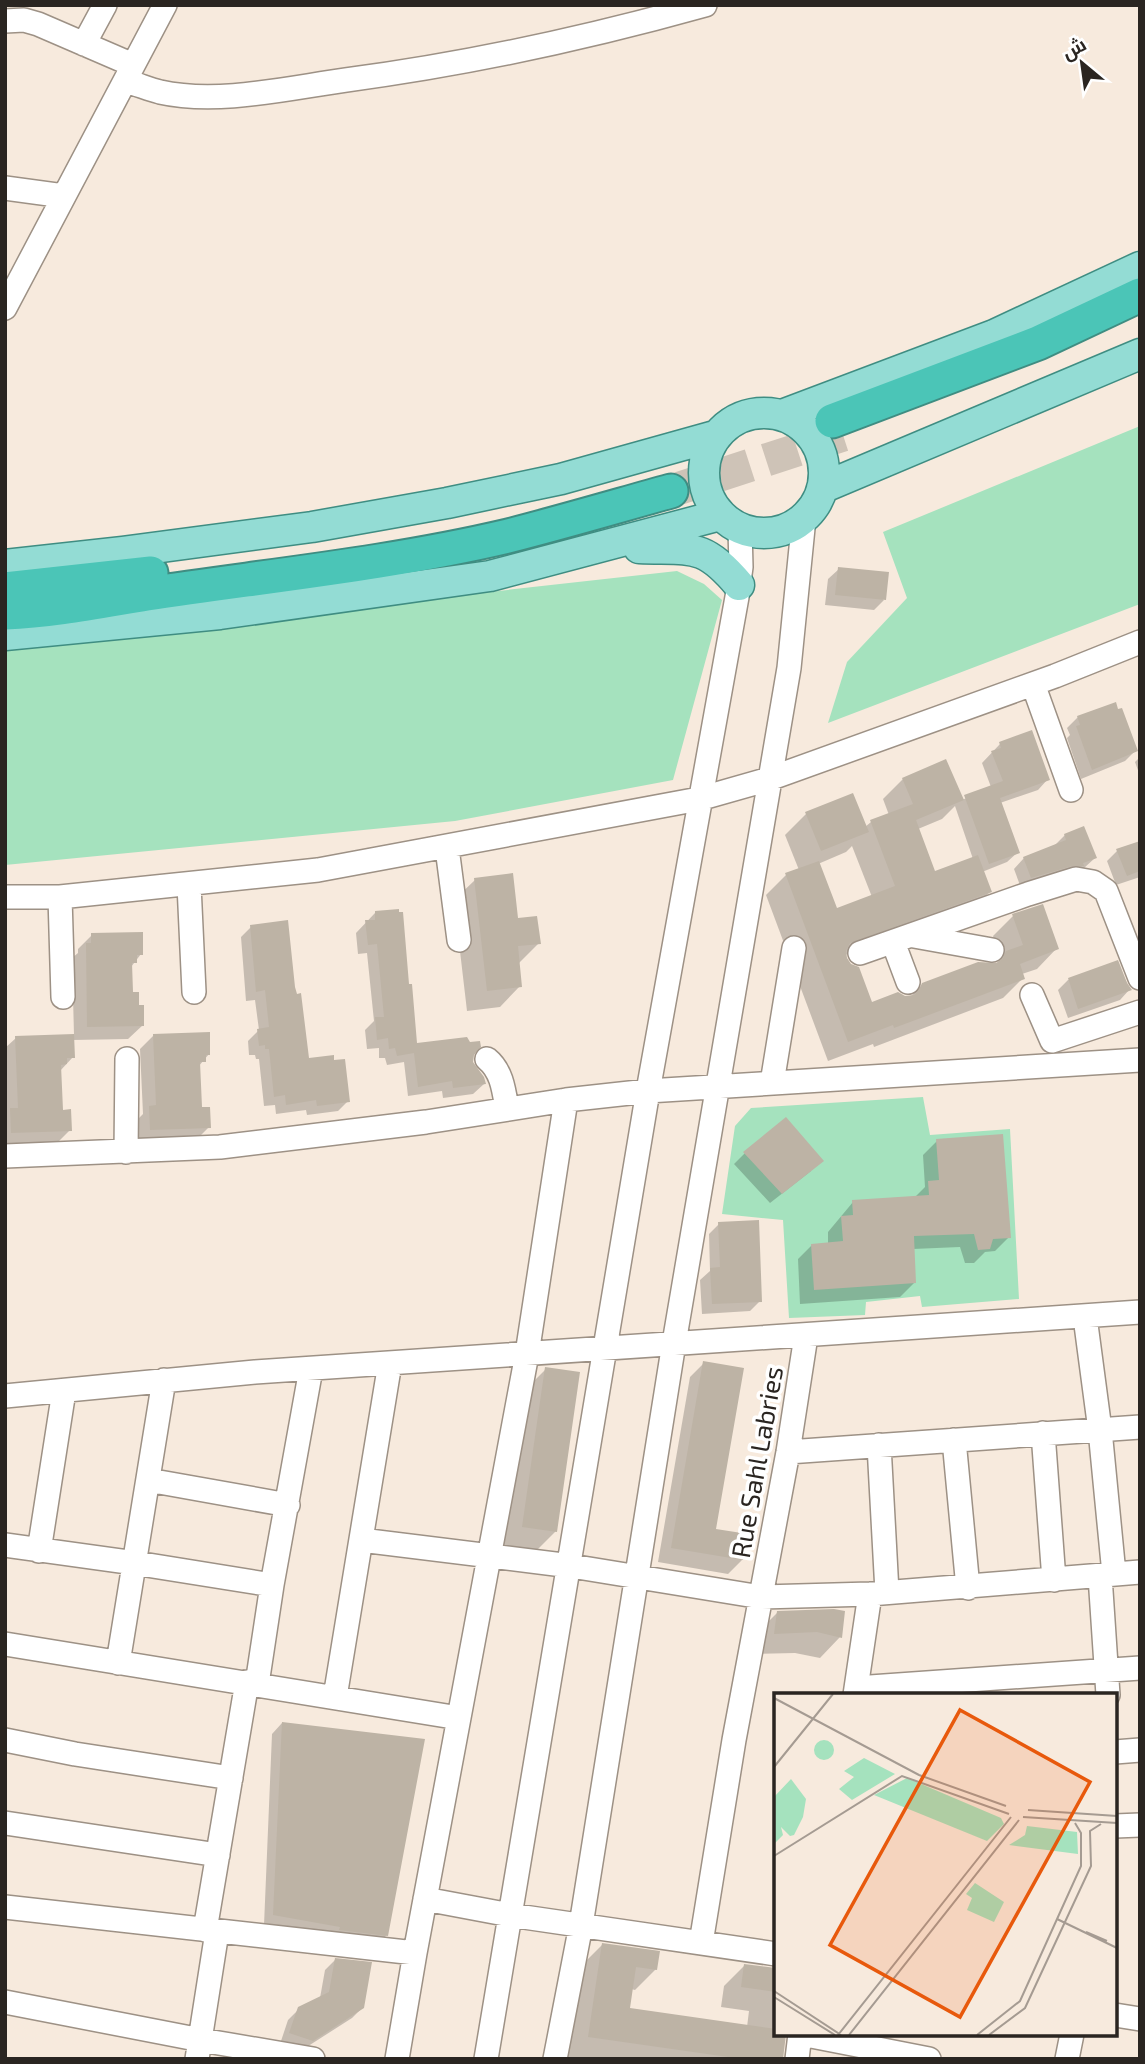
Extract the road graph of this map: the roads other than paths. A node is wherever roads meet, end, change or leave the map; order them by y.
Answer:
1 (105, 5) edge
2 (165, 5) edge
3 (705, 5) edge
4 (5, 15) edge
5 (6, 21) edge
6 (84, 44) junction
7 (129, 73) junction
8 (5, 188) edge
9 (64, 196) junction
10 (1140, 267) edge
11 (1140, 295) edge
12 (5, 307) edge
13 (1140, 319) edge
14 (1140, 354) edge
15 (782, 415) junction
16 (715, 436) junction
17 (822, 488) junction
18 (804, 518) junction
19 (730, 522) junction
20 (618, 543) junction
21 (5, 565) edge
22 (739, 585) junction
23 (5, 589) edge
24 (5, 613) edge
25 (5, 635) edge
26 (1140, 642) edge
27 (1033, 684) junction
28 (769, 779) junction
29 (1072, 790) dead end
30 (699, 799) junction
31 (447, 848) junction
32 (189, 885) junction
33 (5, 897) edge
34 (60, 897) junction
35 (902, 939) junction
36 (459, 940) dead end
37 (794, 948) dead end
38 (992, 950) dead end
39 (860, 953) dead end
40 (1140, 978) edge
41 (908, 982) dead end
42 (194, 992) dead end
43 (1032, 995) dead end
44 (62, 997) dead end
45 (1140, 1012) edge
46 (127, 1059) dead end
47 (487, 1059) dead end
48 (1140, 1060) edge
49 (772, 1083) junction
50 (717, 1087) junction
51 (648, 1091) junction
52 (566, 1100) junction
53 (507, 1109) junction
54 (126, 1152) junction
55 (5, 1156) edge
56 (1140, 1312) edge
57 (1085, 1317) junction
58 (806, 1336) junction
59 (674, 1343) junction
60 (607, 1346) junction
61 (527, 1354) junction
62 (390, 1363) junction
63 (311, 1368) junction
64 (164, 1380) junction
65 (64, 1391) junction
66 (5, 1396) edge
67 (1140, 1427) edge
68 (1100, 1430) junction
69 (1044, 1433) junction
70 (954, 1440) junction
71 (879, 1445) junction
72 (789, 1452) junction
73 (148, 1480) junction
74 (288, 1505) junction
75 (361, 1540) junction
76 (5, 1545) edge
77 (39, 1551) junction
78 (488, 1557) junction
79 (135, 1563) junction
80 (571, 1566) junction
81 (1140, 1572) edge
82 (1107, 1575) junction
83 (636, 1578) junction
84 (1054, 1580) junction
85 (272, 1585) junction
86 (968, 1588) junction
87 (878, 1593) junction
88 (761, 1597) junction
89 (5, 1645) edge
90 (118, 1663) junction
91 (1140, 1668) edge
92 (1106, 1671) junction
93 (252, 1683) junction
94 (856, 1692) edge
95 (1108, 1693) edge
96 (335, 1697) junction
97 (459, 1718) junction
98 (5, 1740) edge
99 (1140, 1750) edge
100 (1117, 1752) edge
101 (231, 1779) junction
102 (5, 1823) edge
103 (1140, 1825) edge
104 (1117, 1826) edge
105 (218, 1855) junction
106 (425, 1899) junction
107 (5, 1907) edge
108 (510, 1915) junction
109 (581, 1924) junction
110 (211, 1931) junction
111 (701, 1943) junction
112 (415, 1953) junction
113 (774, 1954) edge
114 (5, 2002) edge
115 (1117, 2015) edge
116 (1140, 2019) edge
117 (800, 2036) edge
118 (810, 2036) edge
119 (1072, 2036) edge
120 (199, 2050) edge
121 (313, 2059) edge
122 (397, 2059) edge
123 (486, 2059) edge
124 (555, 2059) edge
125 (797, 2059) edge
126 (929, 2059) edge
127 (1067, 2059) edge

1 - 6 street
2 - 7 street
3 - 7 street
4 - 5 street
5 - 6 street
6 - 7 street
7 - 9 street
8 - 9 street
9 - 12 street
10 - 15 main road
11 - 13 highway
14 - 17 main road
15 - 16 main road
15 - 17 main road
16 - 19 main road
16 - 21 main road
17 - 18 main road
18 - 19 main road
18 - 28 street
19 - 20 main road
19 - 22 street
20 - 22 main road
20 - 25 main road
22 - 30 street
23 - 24 highway
26 - 27 street
27 - 28 street
27 - 29 street
28 - 30 street
28 - 50 street
30 - 31 street
30 - 51 street
31 - 32 street
31 - 36 street
32 - 34 street
32 - 42 street
33 - 34 street
34 - 44 street
35 - 38 street
35 - 39 street
35 - 40 street
35 - 41 street
37 - 49 street
43 - 45 street
46 - 54 street
47 - 53 street
48 - 49 street
49 - 50 street
50 - 51 street
50 - 59 street
51 - 52 street
51 - 60 street
52 - 53 street
52 - 61 street
53 - 54 street
54 - 55 street
56 - 57 street
57 - 58 street
57 - 68 street
58 - 59 street
58 - 72 street, Rue Sahl Labries
59 - 60 street
59 - 83 street
60 - 61 street
60 - 80 street
61 - 62 street
61 - 78 street
62 - 63 street
62 - 75 street
63 - 64 street
63 - 74 street
64 - 65 street
64 - 73 street
65 - 66 street
65 - 77 street
67 - 68 street
68 - 69 street
68 - 82 street
69 - 70 street
69 - 84 street
70 - 71 street
70 - 86 street
71 - 72 street
71 - 87 street
72 - 88 street, Rue Sahl Labries
73 - 74 street
73 - 79 street
74 - 85 street
75 - 78 street
75 - 96 street
76 - 77 street
77 - 79 street
78 - 80 street
78 - 97 street
79 - 85 street
79 - 90 street
80 - 83 street
80 - 108 street
81 - 82 street
82 - 84 street
82 - 92 street
83 - 88 street
83 - 109 street
84 - 86 street
85 - 93 street
86 - 87 street
87 - 88 street
87 - 94 street
88 - 111 street, Rue Sahl Labries
89 - 90 street
90 - 93 street
91 - 92 street
92 - 94 street
92 - 95 street
93 - 96 street
93 - 101 street
96 - 97 street
97 - 106 street
98 - 101 street
99 - 100 street
101 - 105 street
102 - 105 street
103 - 104 street
105 - 110 street
106 - 108 street
106 - 112 street
107 - 110 street
108 - 109 street
108 - 123 street
109 - 111 street
109 - 124 street
110 - 112 street
110 - 120 street
111 - 113 street
112 - 122 street
114 - 120 street
115 - 116 street
117 - 125 street
118 - 126 street
119 - 127 street
120 - 121 street

